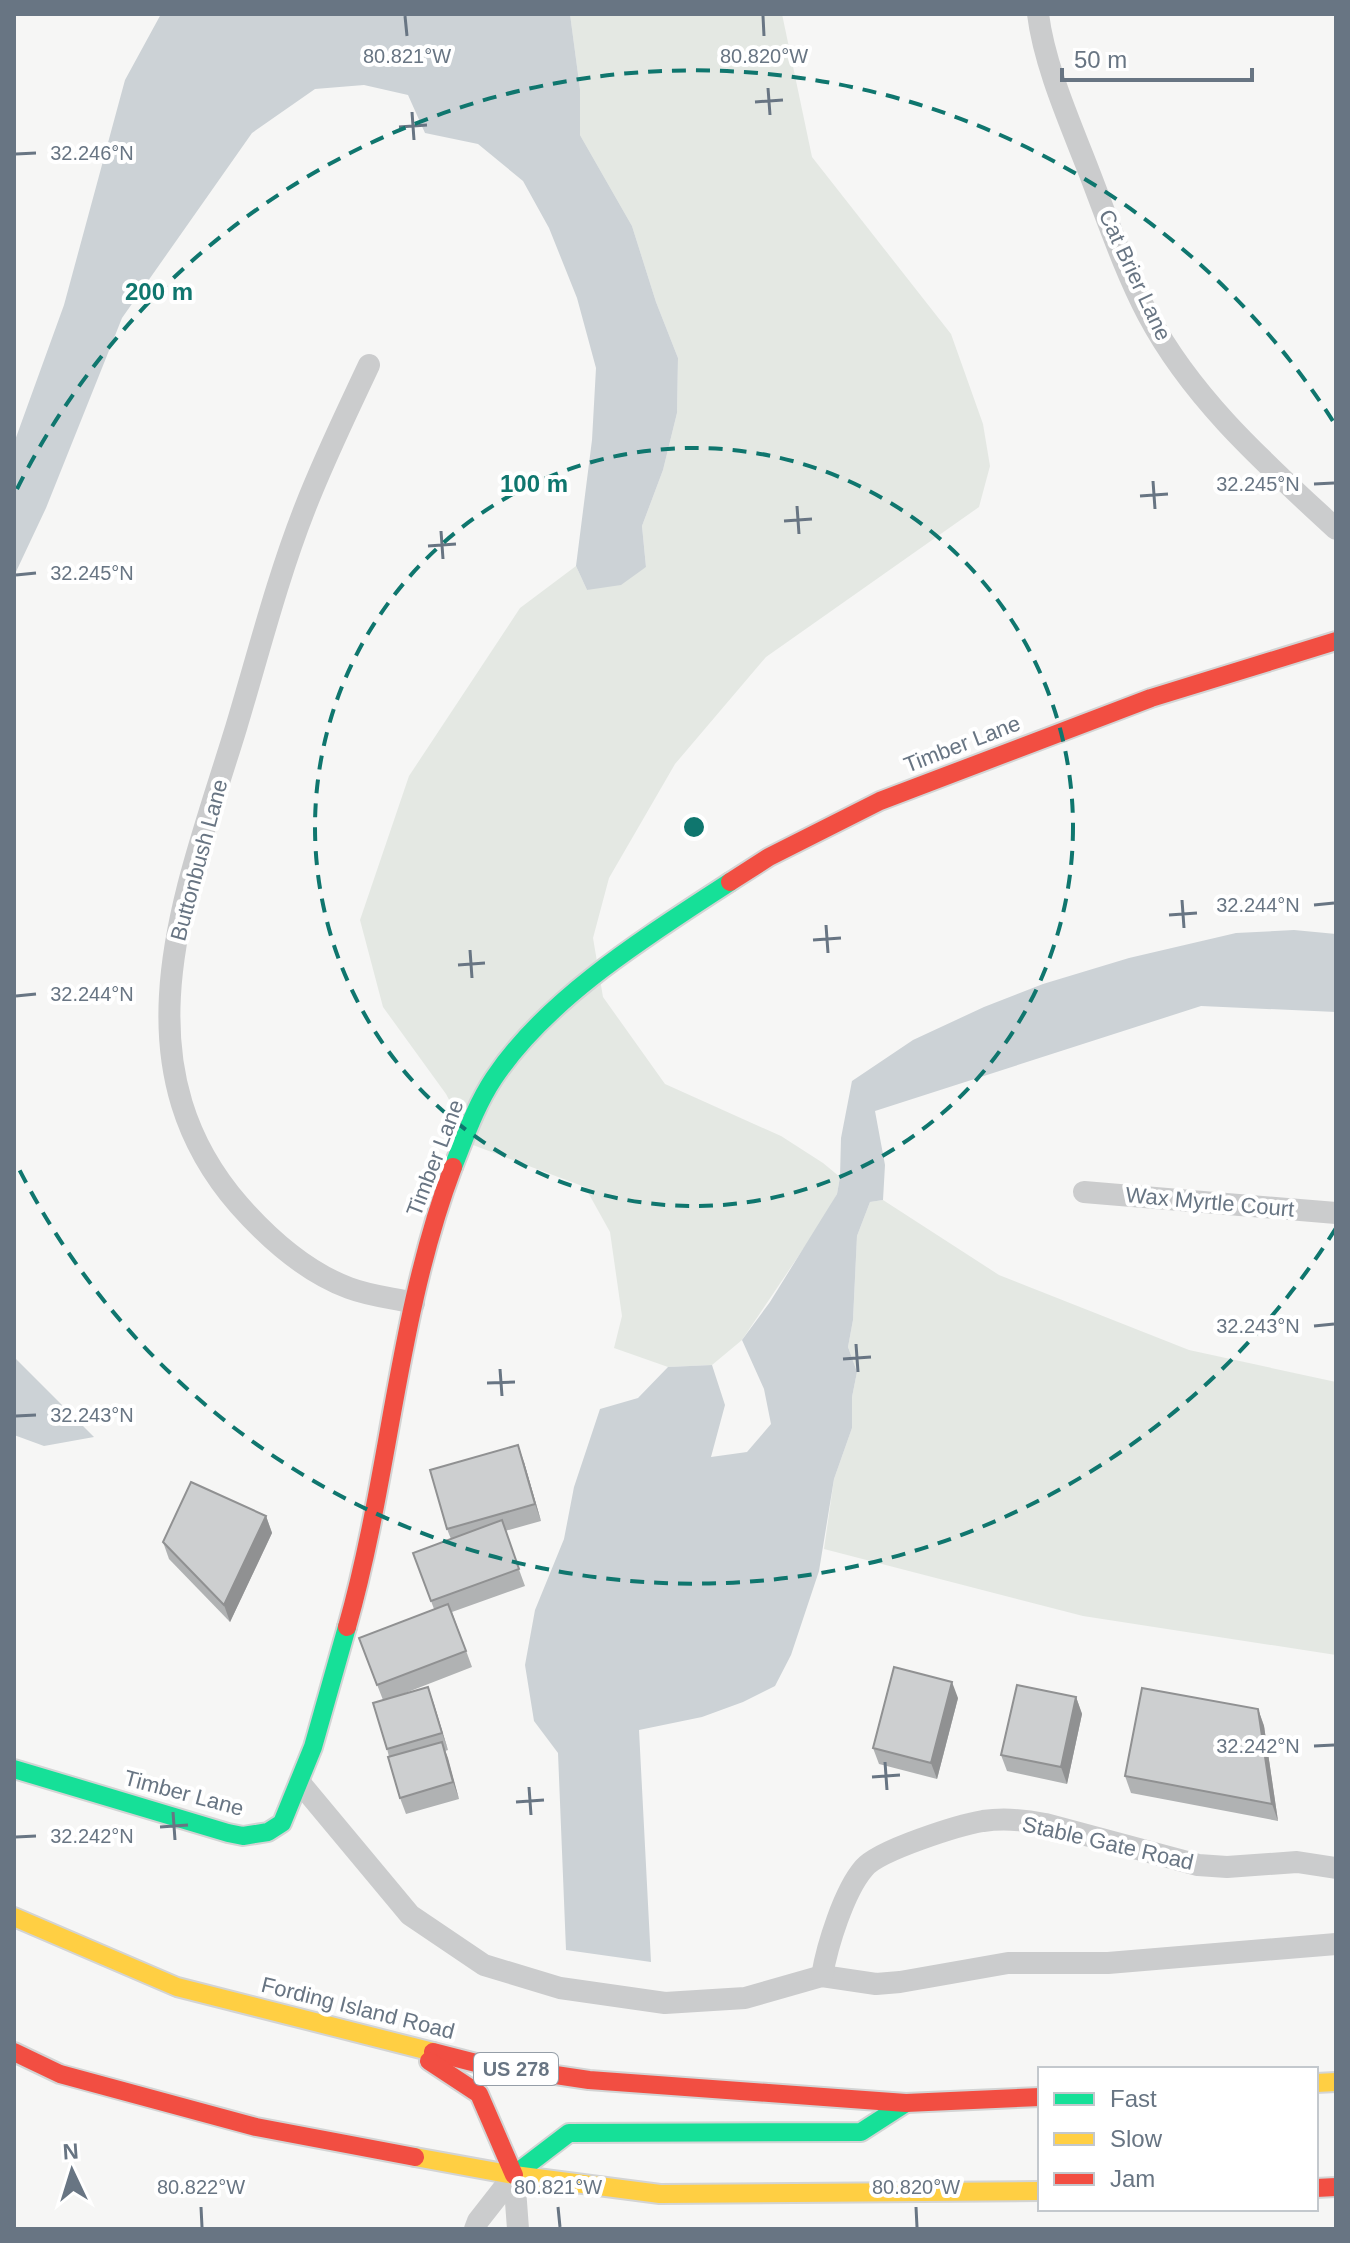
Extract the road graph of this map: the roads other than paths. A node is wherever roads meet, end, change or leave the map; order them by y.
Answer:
1 (1038, 14) edge
2 (369, 365) dead end
3 (1336, 529) edge
4 (1336, 641) edge
5 (1084, 1192) dead end
6 (1336, 1213) edge
7 (414, 1303) junction
8 (14, 1769) edge
9 (300, 1783) junction
10 (1336, 1868) edge
11 (14, 1917) edge
12 (1336, 1944) edge
13 (822, 1976) junction
14 (400, 2044) junction
15 (14, 2052) edge
16 (1038, 2097) edge
17 (906, 2103) junction
18 (514, 2175) junction
19 (1038, 2191) edge
20 (475, 2229) edge
21 (518, 2229) edge

1 - 3 street, Cat Brier Lane
2 - 7 street, Buttonbush Lane
4 - 7 main road, Timber Lane
5 - 6 street, Wax Myrtle Court
7 - 9 main road, Timber Lane
8 - 9 main road, Timber Lane
9 - 13 street
10 - 13 street, Stable Gate Road
11 - 14 main road, Fording Island Road / US 278
12 - 13 street
14 - 17 main road, Fording Island Road / US 278
14 - 18 main road
15 - 18 main road
16 - 17 main road, Fording Island Road / US 278
17 - 18 main road
18 - 19 main road
18 - 20 street
18 - 21 street

